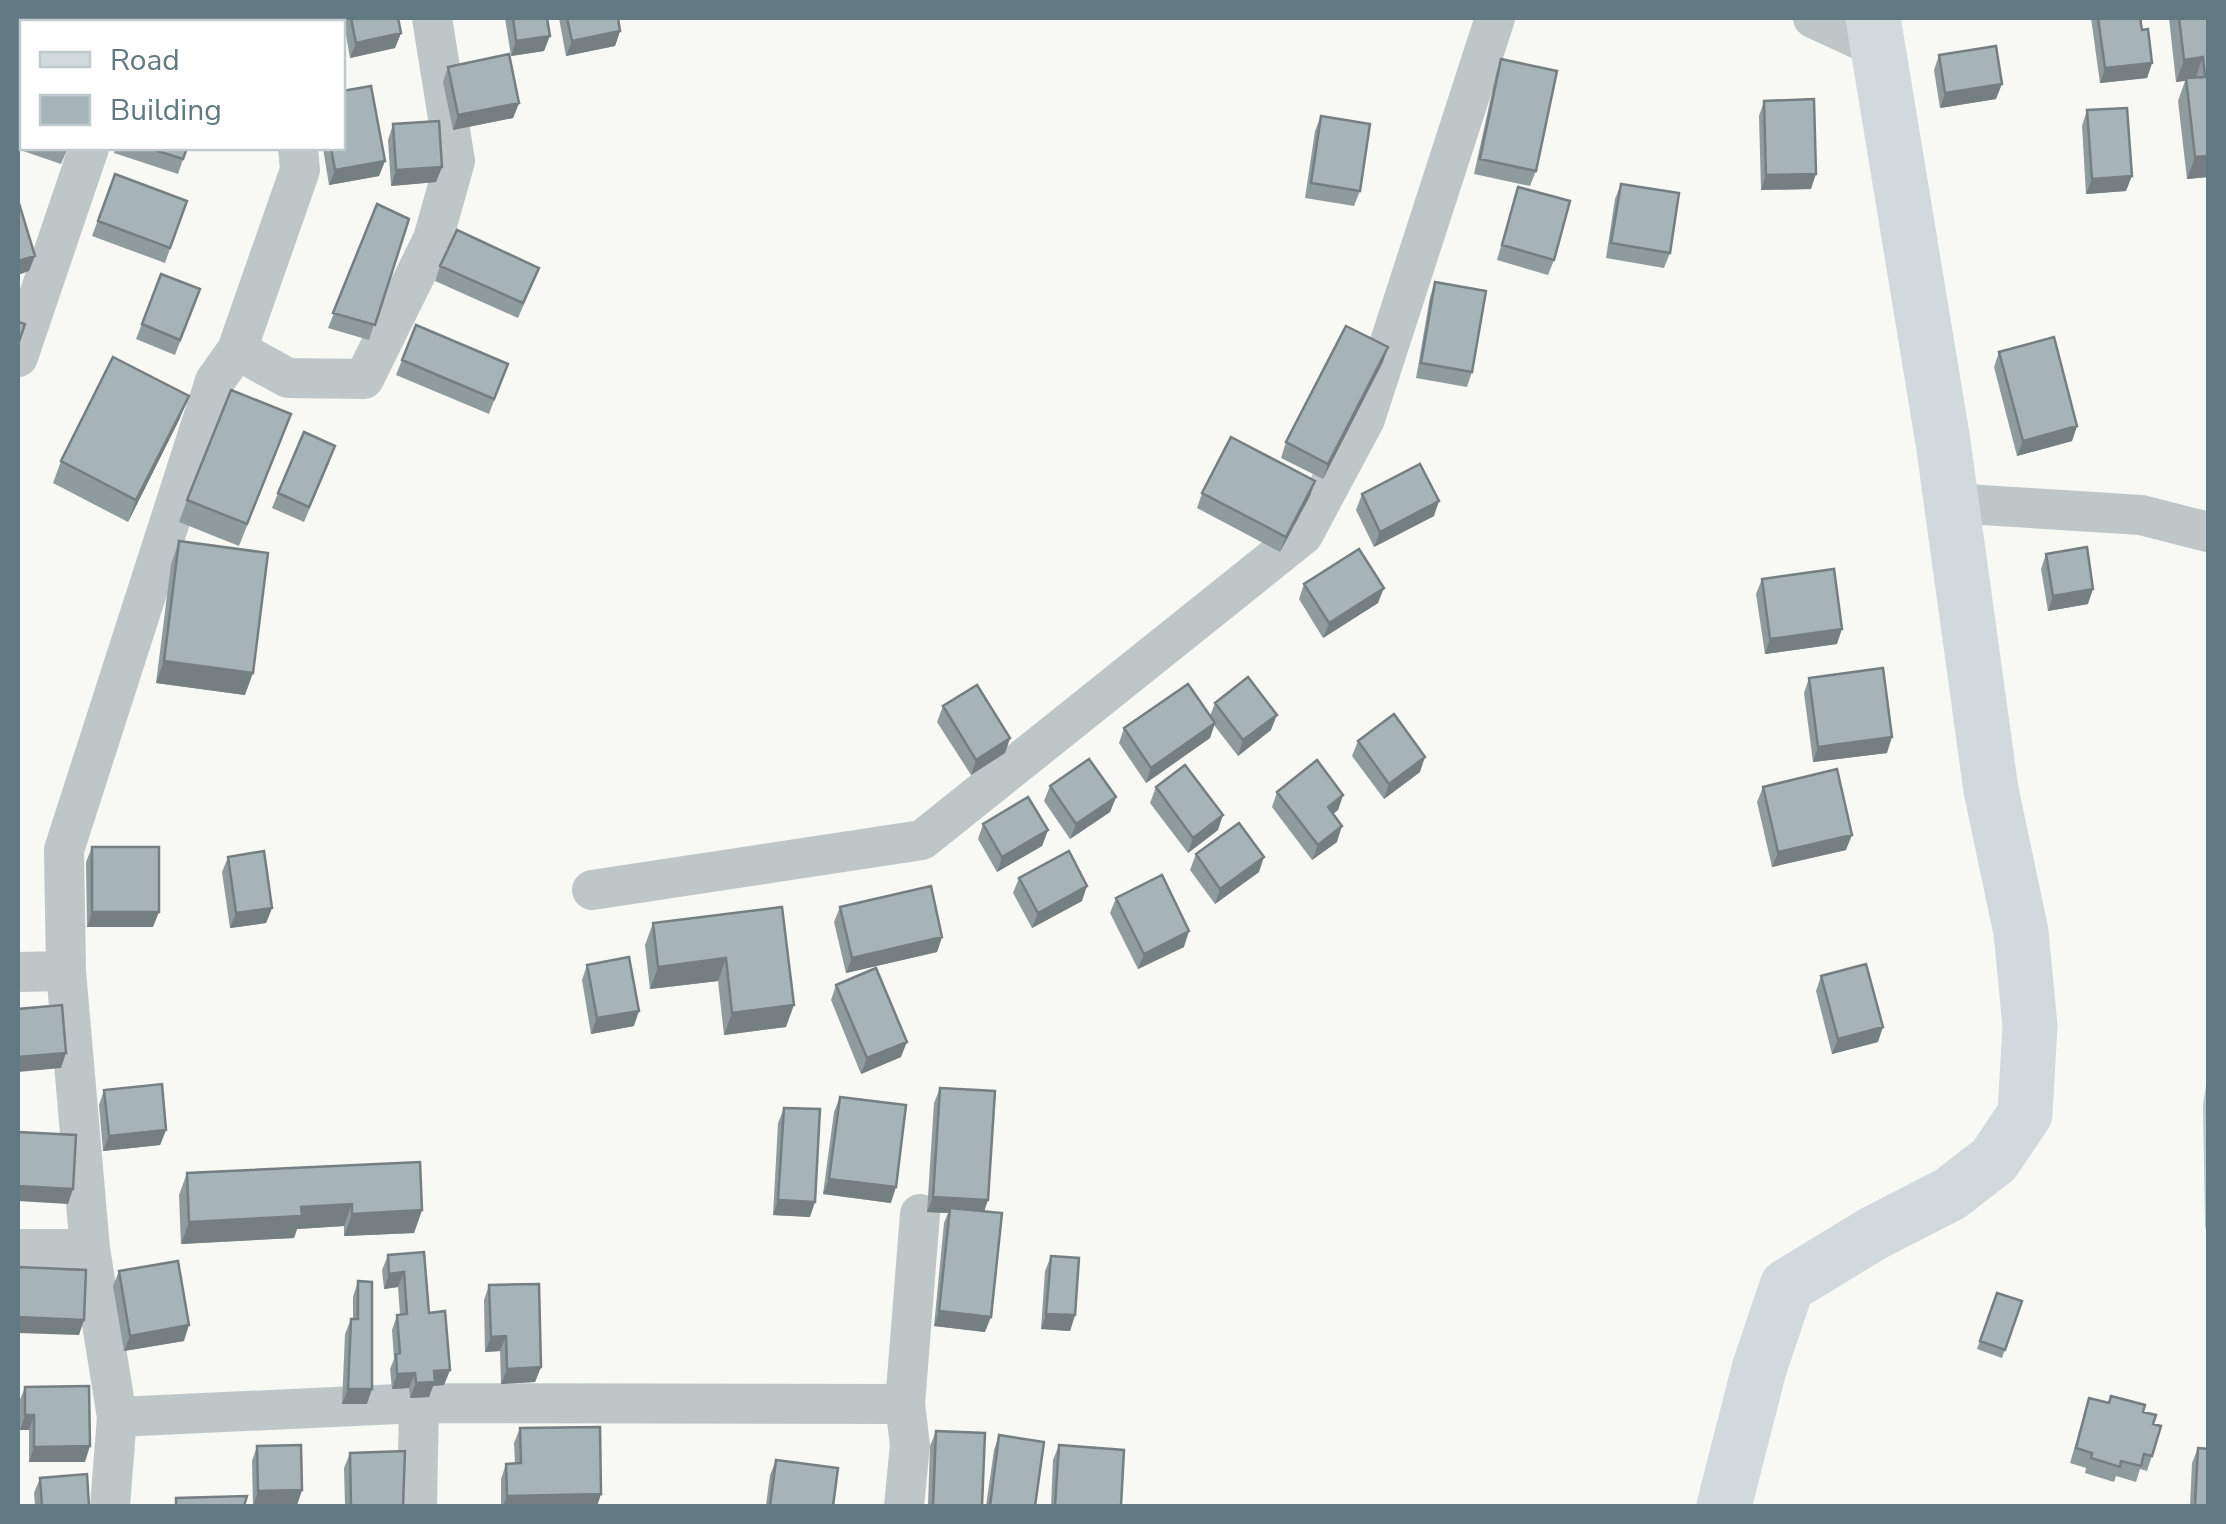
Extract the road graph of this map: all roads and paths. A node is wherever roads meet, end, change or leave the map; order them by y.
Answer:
1 (432, 18) edge
2 (1496, 18) edge
3 (1813, 18) edge
4 (1875, 33) edge
5 (88, 150) edge
6 (298, 150) edge
7 (237, 350) junction
8 (18, 357) edge
9 (1951, 503) junction
10 (2208, 532) edge
11 (592, 890) dead end
12 (66, 971) junction
13 (18, 972) edge
14 (920, 1214) dead end
15 (90, 1248) junction
16 (18, 1249) edge
17 (420, 1402) junction
18 (906, 1404) junction
19 (118, 1417) junction
20 (110, 1506) edge
21 (418, 1506) edge
22 (904, 1506) edge
23 (1724, 1506) edge

1 - 7 street
2 - 11 street
3 - 4 street
4 - 9 street
5 - 8 street
6 - 7 street
7 - 12 street
9 - 10 street
9 - 23 street
12 - 13 street
12 - 15 street
14 - 18 street
15 - 16 street
15 - 19 street
17 - 18 street
17 - 19 street
17 - 21 street
18 - 22 street
19 - 20 street

